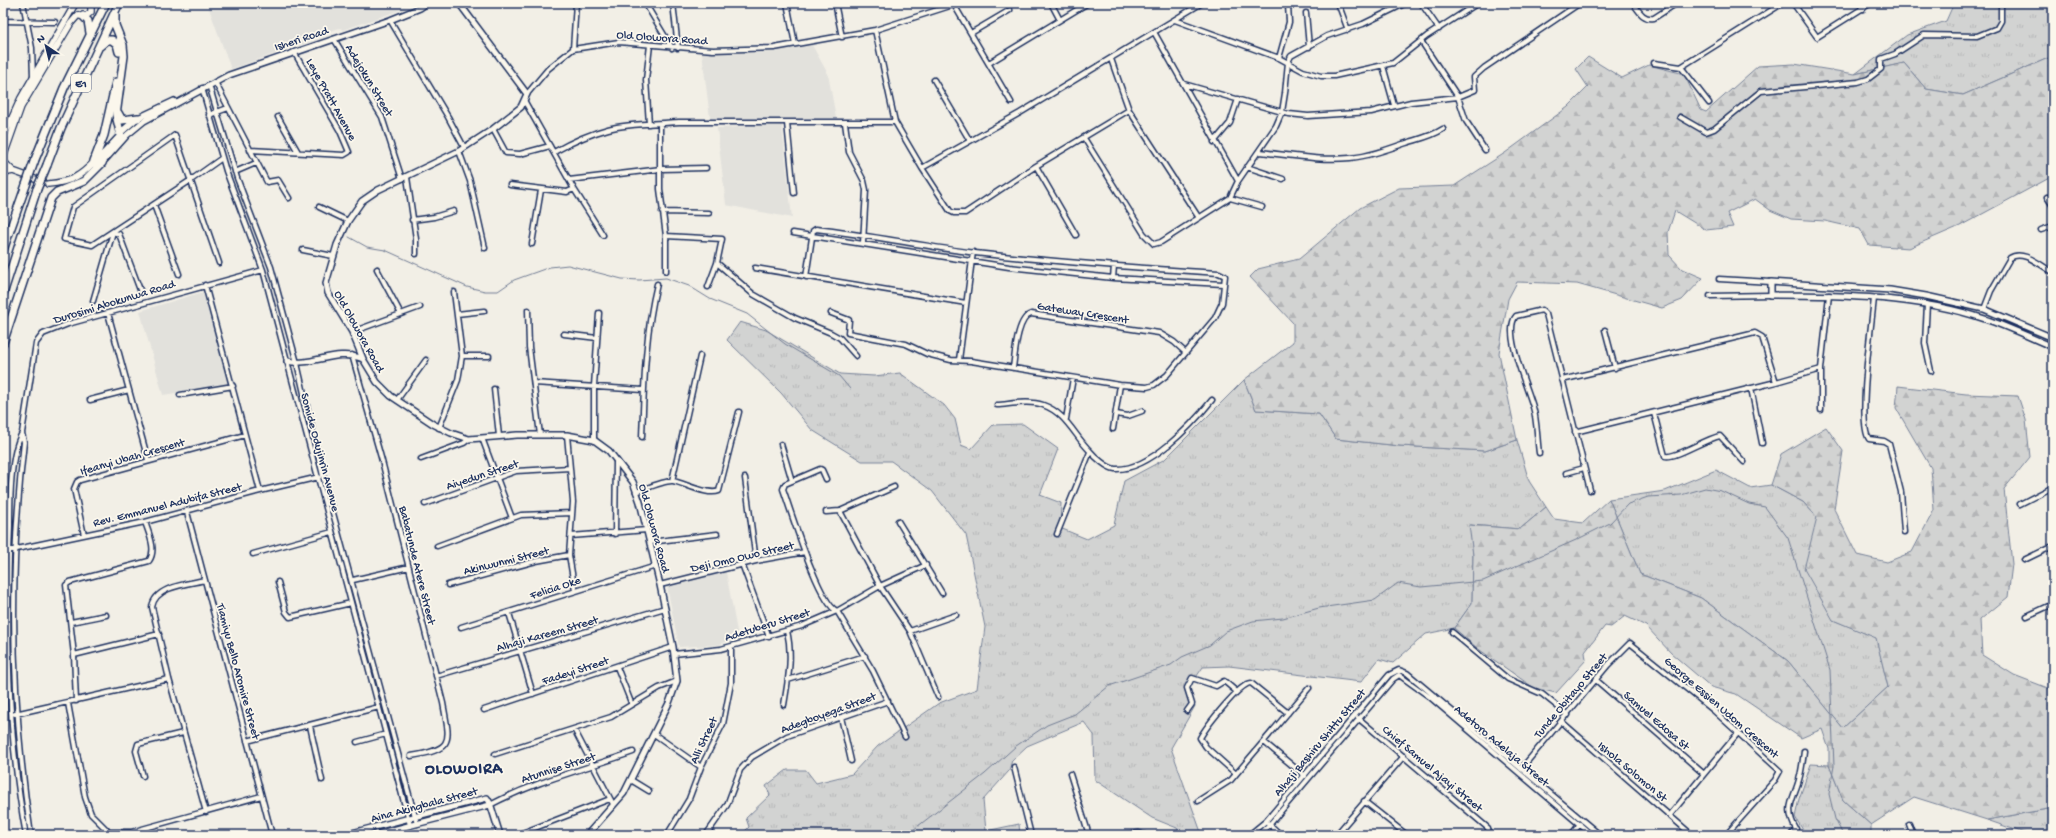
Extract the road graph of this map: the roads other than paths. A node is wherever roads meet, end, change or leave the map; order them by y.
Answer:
1 (23, 3) edge
2 (91, 3) edge
3 (106, 3) edge
4 (427, 3) edge
5 (459, 3) edge
6 (576, 3) edge
7 (645, 3) edge
8 (674, 3) edge
9 (787, 3) edge
10 (835, 3) edge
11 (1051, 3) edge
12 (1088, 3) edge
13 (1202, 3) edge
14 (1338, 3) edge
15 (1406, 3) edge
16 (1421, 3) edge
17 (1478, 3) edge
18 (1580, 3) edge
19 (1633, 3) edge
20 (1677, 3) edge
21 (1783, 3) edge
22 (1793, 3) edge
23 (1859, 3) edge
24 (1871, 3) edge
25 (2001, 3) edge
26 (75, 4) edge
27 (953, 4) edge
28 (1288, 5) dead end
29 (117, 6) edge
30 (1863, 9) junction
31 (1010, 10) dead end
32 (1306, 14) dead end
33 (81, 16) junction
34 (390, 20) junction
35 (1060, 20) junction
36 (1174, 20) junction
37 (3, 21) edge
38 (28, 21) junction
39 (55, 22) dead end
40 (1439, 29) junction
41 (875, 30) junction
42 (1348, 30) junction
43 (1154, 32) junction
44 (90, 33) junction
45 (971, 33) junction
46 (842, 37) junction
47 (334, 39) junction
48 (1421, 41) junction
49 (795, 44) junction
50 (650, 45) junction
51 (1309, 47) junction
52 (672, 48) junction
53 (678, 48) junction
54 (573, 49) junction
55 (294, 52) junction
56 (93, 58) junction
57 (1279, 58) junction
58 (1111, 59) junction
59 (1288, 62) junction
60 (989, 63) junction
61 (1654, 63) dead end
62 (1383, 66) junction
63 (1681, 67) junction
64 (33, 77) junction
65 (934, 80) dead end
66 (215, 82) junction
67 (1184, 84) junction
68 (209, 85) junction
69 (202, 88) junction
70 (527, 94) junction
71 (1458, 97) junction
72 (184, 98) junction
73 (1238, 99) junction
74 (525, 102) junction
75 (1011, 102) dead end
76 (1709, 103) dead end
77 (1394, 105) junction
78 (228, 108) junction
79 (1129, 110) junction
80 (117, 112) junction
81 (216, 112) junction
82 (1282, 112) junction
83 (209, 115) junction
84 (278, 117) dead end
85 (1680, 117) dead end
86 (138, 118) junction
87 (895, 122) junction
88 (787, 123) junction
89 (845, 123) junction
90 (649, 124) junction
91 (660, 124) junction
92 (493, 129) junction
93 (1443, 129) dead end
94 (121, 132) junction
95 (3, 138) edge
96 (1084, 138) junction
97 (970, 141) junction
98 (1214, 142) junction
99 (550, 146) junction
100 (464, 147) junction
101 (250, 150) junction
102 (1485, 150) dead end
103 (459, 151) junction
104 (298, 152) junction
105 (554, 152) junction
106 (1259, 152) junction
107 (222, 158) junction
108 (3, 160) edge
109 (94, 161) junction
110 (256, 162) junction
111 (102, 163) junction
112 (1036, 166) junction
113 (1248, 167) junction
114 (706, 168) dead end
115 (922, 168) junction
116 (661, 169) junction
117 (13, 170) junction
118 (90, 170) junction
119 (3, 172) edge
120 (234, 172) junction
121 (404, 178) junction
122 (1283, 179) dead end
123 (191, 180) junction
124 (569, 180) junction
125 (1238, 181) junction
126 (48, 184) junction
127 (510, 185) dead end
128 (574, 189) junction
129 (541, 190) junction
130 (794, 193) dead end
131 (2047, 197) dead end
132 (289, 198) dead end
133 (1230, 198) junction
134 (154, 205) junction
135 (2053, 206) edge
136 (319, 207) dead end
137 (1262, 207) dead end
138 (454, 211) dead end
139 (662, 212) junction
140 (710, 213) dead end
141 (1199, 218) junction
142 (412, 220) junction
143 (348, 221) junction
144 (2053, 226) edge
145 (2041, 230) dead end
146 (113, 232) junction
147 (793, 233) dead end
148 (863, 234) junction
149 (604, 235) dead end
150 (1076, 235) dead end
151 (666, 236) junction
152 (812, 237) junction
153 (863, 243) junction
154 (532, 244) dead end
155 (485, 248) dead end
156 (3, 250) edge
157 (304, 250) dead end
158 (265, 251) junction
159 (973, 252) junction
160 (257, 254) junction
161 (416, 254) dead end
162 (333, 256) junction
163 (972, 261) junction
164 (219, 263) dead end
165 (718, 263) junction
166 (1114, 266) junction
167 (755, 268) dead end
168 (377, 269) dead end
169 (263, 270) junction
170 (666, 272) dead end
171 (2053, 272) edge
172 (180, 274) dead end
173 (806, 278) junction
174 (1113, 278) junction
175 (1719, 279) dead end
176 (1771, 282) junction
177 (657, 284) dead end
178 (1223, 284) junction
179 (204, 285) junction
180 (708, 287) dead end
181 (140, 290) dead end
182 (454, 292) dead end
183 (3, 294) edge
184 (1771, 295) junction
185 (1829, 295) junction
186 (1710, 296) dead end
187 (1874, 298) junction
188 (93, 301) dead end
189 (966, 303) junction
190 (1927, 304) junction
191 (420, 307) dead end
192 (528, 310) dead end
193 (1984, 310) junction
194 (484, 311) dead end
195 (108, 313) junction
196 (600, 313) dead end
197 (831, 313) dead end
198 (401, 314) junction
199 (457, 314) junction
200 (1605, 330) dead end
201 (352, 332) junction
202 (564, 334) dead end
203 (597, 338) junction
204 (2053, 338) edge
205 (3, 343) edge
206 (2053, 348) edge
207 (1185, 352) junction
208 (352, 354) junction
209 (462, 356) junction
210 (489, 356) dead end
211 (700, 356) dead end
212 (856, 356) dead end
213 (363, 359) junction
214 (426, 360) dead end
215 (959, 360) junction
216 (287, 361) junction
217 (297, 362) junction
218 (1013, 368) junction
219 (1615, 368) junction
220 (1821, 369) junction
221 (1931, 371) dead end
222 (1073, 378) junction
223 (1562, 380) junction
224 (534, 382) junction
225 (1776, 382) junction
226 (1120, 385) junction
227 (233, 386) junction
228 (594, 386) junction
229 (1751, 388) junction
230 (494, 389) dead end
231 (129, 390) junction
232 (643, 390) junction
233 (180, 395) dead end
234 (90, 400) dead end
235 (397, 400) junction
236 (1212, 400) dead end
237 (997, 405) dead end
238 (1821, 410) dead end
239 (1142, 411) dead end
240 (739, 412) dead end
241 (1654, 413) junction
242 (1116, 414) junction
243 (1066, 419) junction
244 (439, 428) junction
245 (1113, 429) dead end
246 (1575, 432) junction
247 (22, 433) junction
248 (245, 435) junction
249 (540, 435) junction
250 (567, 435) junction
251 (499, 436) junction
252 (642, 437) dead end
253 (482, 438) junction
254 (469, 439) junction
255 (594, 440) junction
256 (1762, 443) dead end
257 (781, 444) dead end
258 (1090, 452) junction
259 (1539, 453) dead end
260 (421, 459) dead end
261 (616, 459) junction
262 (148, 460) junction
263 (1744, 462) dead end
264 (570, 468) junction
265 (1584, 468) junction
266 (1566, 473) dead end
267 (323, 476) junction
268 (318, 477) junction
269 (496, 478) junction
270 (745, 478) dead end
271 (826, 479) dead end
272 (672, 481) junction
273 (792, 481) junction
274 (894, 487) dead end
275 (2053, 487) edge
276 (1590, 490) dead end
277 (260, 491) junction
278 (636, 492) junction
279 (425, 504) dead end
280 (2020, 504) dead end
281 (840, 511) junction
282 (187, 512) junction
283 (826, 512) dead end
284 (572, 513) junction
285 (512, 518) junction
286 (898, 521) dead end
287 (145, 522) junction
288 (647, 530) junction
289 (332, 532) junction
290 (1904, 532) dead end
291 (615, 534) junction
292 (717, 534) dead end
293 (1057, 534) dead end
294 (84, 535) junction
295 (571, 536) junction
296 (650, 542) junction
297 (437, 546) dead end
298 (2053, 546) edge
299 (14, 549) junction
300 (9, 550) junction
301 (805, 552) junction
302 (253, 554) dead end
303 (570, 555) junction
304 (2024, 560) dead end
305 (756, 561) junction
306 (742, 564) junction
307 (926, 565) junction
308 (656, 566) junction
309 (409, 568) junction
310 (205, 580) junction
311 (353, 580) junction
312 (278, 582) dead end
313 (448, 585) dead end
314 (660, 585) junction
315 (880, 586) junction
316 (575, 591) junction
317 (942, 593) dead end
318 (352, 603) junction
319 (2053, 604) edge
320 (665, 608) junction
321 (837, 611) junction
322 (509, 613) junction
323 (106, 615) dead end
324 (956, 615) dead end
325 (2027, 616) dead end
326 (71, 622) junction
327 (461, 627) dead end
328 (787, 631) junction
329 (910, 631) junction
330 (1452, 632) dead end
331 (159, 634) junction
332 (769, 636) junction
333 (673, 647) junction
334 (731, 647) junction
335 (520, 651) junction
336 (1641, 651) joint
337 (74, 654) junction
338 (674, 654) junction
339 (865, 656) junction
340 (617, 667) junction
341 (1398, 673) junction
342 (436, 676) junction
343 (169, 679) junction
344 (788, 680) junction
345 (1596, 680) junction
346 (677, 681) junction
347 (1309, 688) dead end
348 (1237, 692) junction
349 (533, 694) junction
350 (938, 697) dead end
351 (76, 700) junction
352 (888, 701) junction
353 (68, 703) junction
354 (632, 705) junction
355 (784, 705) dead end
356 (379, 707) junction
357 (484, 710) dead end
358 (1187, 711) dead end
359 (1288, 713) junction
360 (16, 714) junction
361 (11, 715) junction
362 (1568, 715) junction
363 (1355, 716) junction
364 (841, 717) junction
365 (1360, 719) junction
366 (1562, 722) junction
367 (310, 726) junction
368 (574, 729) junction
369 (183, 733) junction
370 (1738, 733) junction
371 (386, 734) junction
372 (654, 734) junction
373 (905, 737) dead end
374 (247, 741) junction
375 (357, 742) dead end
376 (1264, 742) junction
377 (1804, 751) dead end
378 (634, 752) dead end
379 (495, 754) dead end
380 (411, 756) dead end
381 (1404, 756) junction
382 (851, 761) dead end
383 (593, 767) junction
384 (701, 767) junction
385 (1014, 767) dead end
386 (1522, 768) junction
387 (1518, 772) junction
388 (1070, 774) dead end
389 (1236, 774) junction
390 (1704, 774) junction
391 (143, 776) dead end
392 (1304, 776) junction
393 (1309, 779) junction
394 (322, 780) dead end
395 (631, 780) junction
396 (648, 791) dead end
397 (261, 796) junction
398 (610, 799) junction
399 (1198, 801) dead end
400 (1364, 801) junction
401 (613, 804) junction
402 (490, 805) junction
403 (206, 812) junction
404 (1670, 815) junction
405 (416, 816) junction
406 (408, 817) junction
407 (1266, 820) junction
408 (1583, 820) junction
409 (417, 824) junction
410 (1270, 824) junction
411 (1580, 824) junction
412 (1909, 824) dead end
413 (410, 825) junction
414 (1796, 829) junction
415 (26, 835) edge
416 (31, 835) edge
417 (272, 835) edge
418 (344, 835) edge
419 (373, 835) edge
420 (500, 835) edge
421 (517, 835) edge
422 (587, 835) edge
423 (667, 835) edge
424 (706, 835) edge
425 (1031, 835) edge
426 (1089, 835) edge
427 (1124, 835) edge
428 (1144, 835) edge
429 (1249, 835) edge
430 (1258, 835) edge
431 (1281, 835) edge
432 (1336, 835) edge
433 (1407, 835) edge
434 (1490, 835) edge
435 (1571, 835) edge
436 (1592, 835) edge
437 (1600, 835) edge
438 (1692, 835) edge
439 (1726, 835) edge
440 (1791, 835) edge
441 (1798, 835) edge
442 (1913, 835) edge

1 - 38 street
2 - 33 main road
3 - 44 highway, E1
4 - 34 street, Isheri Road
5 - 70 street
6 - 54 street
7 - 52 street
8 - 53 street
9 - 49 street
10 - 46 street
11 - 35 street
12 - 35 street
13 - 36 street
14 - 42 street
15 - 42 street
16 - 40 street
17 - 40 street
18 - 71 street
19 - 20 street
21 - 63 street
22 - 30 street
23 - 30 street
24 - 30 street
25 - 85 street
26 - 33 main road
26 - 64 main road
27 - 41 street, Old Olowora Road
27 - 45 street
28 - 57 street
29 - 56 highway, E1
29 - 80 highway
31 - 45 street
32 - 51 street
33 - 44 highway
33 - 108 main road
34 - 47 street, Isheri Road
34 - 100 street
35 - 60 street
36 - 43 street
36 - 57 street
37 - 38 street
38 - 39 street
38 - 64 street
40 - 48 street
41 - 46 street, Old Olowora Road
41 - 87 street
42 - 51 street
43 - 58 street
43 - 67 street
44 - 156 highway, E1, bridge
45 - 60 street
46 - 49 street, Old Olowora Road
47 - 55 street, Isheri Road
47 - 121 street, Adejokun Street
48 - 62 street
48 - 71 street
49 - 53 street, Old Olowora Road
50 - 52 street, Old Olowora Road
50 - 54 street, Old Olowora Road
50 - 90 street
51 - 59 street
52 - 53 street, Old Olowora Road
54 - 70 street
55 - 66 street, Isheri Road
55 - 104 street, Leye Pratt Avenue
56 - 109 highway
56 - 183 highway, E1, bridge
57 - 59 street
58 - 79 street
58 - 97 street
59 - 62 street
59 - 82 street
60 - 75 street
61 - 63 street
62 - 77 street
63 - 76 street
64 - 95 main road
65 - 97 street
66 - 68 street, Isheri Road
66 - 78 street
67 - 73 street
67 - 98 street
68 - 69 street, Isheri Road
68 - 81 street
69 - 72 street, Isheri Road
69 - 83 street, Somide Odujinrin Avenue
70 - 74 street
71 - 77 street
71 - 102 street
72 - 86 street, Isheri Road
72 - 111 street, Isheri Road
73 - 82 street
73 - 98 street
74 - 92 street, Old Olowora Road
74 - 99 street
77 - 82 street
78 - 81 street
78 - 101 street
79 - 96 street
79 - 141 street
80 - 86 highway
80 - 94 highway
81 - 83 street
81 - 120 street
82 - 106 street
83 - 107 street, Somide Odujinrin Avenue
84 - 104 street
86 - 94 main road, Isheri Road
87 - 89 street
87 - 115 street
88 - 89 street
88 - 91 street
88 - 130 street
89 - 148 street
90 - 91 street
90 - 105 street
91 - 116 street
92 - 99 street
92 - 100 street, Old Olowora Road
93 - 106 street
94 - 109 main road, Isheri Road
94 - 118 highway
96 - 112 street
96 - 141 street
97 - 115 street
98 - 125 street
99 - 105 street
100 - 103 street, Old Olowora Road
101 - 104 street, Leye Pratt Avenue
101 - 110 street
103 - 121 street, Old Olowora Road
103 - 155 street
105 - 124 street
106 - 113 street
107 - 123 street
107 - 160 street, Somide Odujinrin Avenue
108 - 117 main road, Isheri Road
108 - 119 main road
109 - 126 main road, Isheri Road
110 - 120 street
110 - 132 street
111 - 118 main road, Isheri Road
111 - 205 highway
112 - 115 street
112 - 150 street
113 - 122 street
113 - 125 street
114 - 116 street
116 - 124 street
116 - 139 street
117 - 119 main road
117 - 126 main road, Isheri Road
118 - 126 main road, Isheri Road
120 - 158 street
121 - 142 street, Adejokun Street
121 - 143 street, Old Olowora Road
123 - 134 street
123 - 146 street
123 - 164 street
124 - 128 street
125 - 133 street
127 - 129 street
128 - 129 street
128 - 149 street
129 - 154 street
131 - 135 street
133 - 137 street
133 - 141 street
134 - 146 street
134 - 172 street
136 - 143 street
138 - 142 street
139 - 140 street
139 - 151 street
142 - 161 street, Adejokun Street
143 - 162 street, Old Olowora Road
144 - 145 street
146 - 181 street
146 - 188 street
147 - 152 street
148 - 152 street
148 - 153 street
148 - 159 street
151 - 165 street
151 - 170 street
152 - 153 street
152 - 173 street
153 - 163 street
157 - 162 street
158 - 160 street
158 - 217 street
159 - 163 street
159 - 166 street
160 - 169 street, Somide Odujinrin Avenue
162 - 201 street, Old Olowora Road
163 - 174 street
163 - 189 street
165 - 180 street
165 - 212 street
166 - 174 street
166 - 178 street
167 - 173 street
168 - 198 street
169 - 179 street, Durosimi Abokunwa Road
169 - 216 street, Somide Odujinrin Avenue
171 - 193 street
173 - 189 street
174 - 178 street
175 - 176 street
176 - 184 street
176 - 193 street
177 - 232 street
178 - 207 street
179 - 195 street, Durosimi Abokunwa Road
179 - 227 street
182 - 199 street
184 - 185 street
184 - 186 street
185 - 187 street
185 - 220 street
187 - 190 street
187 - 290 street
189 - 215 street
190 - 206 street
190 - 221 street
191 - 198 street
192 - 224 street
193 - 204 street
194 - 199 street
195 - 231 street
195 - 247 street, Durosimi Abokunwa Road
196 - 203 street
197 - 215 street
198 - 201 street
199 - 209 street
200 - 219 street
201 - 213 street, Old Olowora Road
202 - 203 street
203 - 228 street
207 - 218 street, Gateway Crescent
207 - 226 street
208 - 213 street
208 - 217 street
208 - 309 street, Babatunde Atere Street
209 - 210 street
209 - 244 street
211 - 272 street
213 - 235 street, Old Olowora Road
214 - 235 street
215 - 218 street
216 - 217 street
216 - 268 street, Somide Odujinrin Avenue
217 - 267 street
218 - 222 street
219 - 223 street
219 - 225 street
220 - 225 street
220 - 238 street
222 - 226 street
222 - 243 street
223 - 246 street
223 - 259 street
224 - 228 street
224 - 249 street
225 - 229 street
226 - 242 street
227 - 233 street
227 - 248 street
228 - 232 street
228 - 255 street
229 - 241 street
229 - 256 street
230 - 251 street
231 - 234 street
231 - 262 street
232 - 252 street
235 - 244 street, Old Olowora Road
236 - 258 street
237 - 243 street
239 - 242 street
240 - 272 street
241 - 246 street
241 - 263 street
242 - 245 street
243 - 258 street
244 - 254 street, Old Olowora Road
246 - 265 street
247 - 299 street, Durosimi Abokunwa Road
247 - 300 street
248 - 262 street, Ifeanyi Ubah Crescent
248 - 277 street
249 - 250 street, Old Olowora Road
249 - 251 street, Old Olowora Road
250 - 255 street, Old Olowora Road
250 - 264 street
251 - 253 street, Old Olowora Road
253 - 254 street, Old Olowora Road
253 - 269 street
254 - 260 street
255 - 261 street, Old Olowora Road
257 - 273 street
258 - 293 street
261 - 278 street, Old Olowora Road
261 - 291 street
262 - 294 street, Ifeanyi Ubah Crescent
264 - 269 street, Aiyedun Street
264 - 284 street
265 - 266 street
265 - 276 street
267 - 268 street, Rev. Emmanuel Adubifa Street
267 - 311 street
268 - 277 street, Rev. Emmanuel Adubifa Street
268 - 289 street, Somide Odujinrin Avenue
269 - 279 street, Aiyedun Street
269 - 285 street
270 - 305 street
271 - 273 street
272 - 278 street
273 - 301 street
274 - 281 street
275 - 280 street
277 - 282 street, Rev. Emmanuel Adubifa Street
278 - 288 street, Old Olowora Road
281 - 283 street
281 - 315 street
282 - 287 street, Rev. Emmanuel Adubifa Street
282 - 310 street, Tiamiyu Bello Aromire Street
284 - 285 street
284 - 295 street
285 - 297 street
286 - 307 street
287 - 294 street, Rev. Emmanuel Adubifa Street
287 - 326 street
288 - 291 street
288 - 296 street, Old Olowora Road
289 - 302 street
289 - 318 street, Somide Odujinrin Avenue
291 - 295 street
292 - 296 street
294 - 299 street, Rev. Emmanuel Adubifa Street
295 - 303 street
296 - 308 street, Old Olowora Road
298 - 304 street
299 - 300 street, Rev. Emmanuel Adubifa Street
299 - 360 street, Durosimi Abokunwa Road
300 - 361 street
301 - 305 street, Deji Omo Owo Street
301 - 321 street
303 - 313 street, Akinwunmi Street
303 - 316 street
305 - 306 street, Deji Omo Owo Street
306 - 314 street, Deji Omo Owo Street
306 - 332 street
307 - 315 street, Adetuberu Street
307 - 317 street
308 - 314 street, Old Olowora Road
308 - 316 street, Felicia Oke
309 - 311 street
309 - 342 street, Babatunde Atere Street
310 - 331 street
310 - 374 street, Tiamiyu Bello Aromire Street
311 - 405 street
312 - 318 street
314 - 320 street, Old Olowora Road
315 - 321 street, Adetuberu Street
315 - 329 street
316 - 322 street, Felicia Oke
318 - 356 street, Somide Odujinrin Avenue
319 - 325 street
320 - 333 street, Old Olowora Road
320 - 335 street, Alhaji Kareem Street
321 - 328 street, Adetuberu Street
321 - 339 street
322 - 327 street, Felicia Oke
322 - 335 street
323 - 326 street
324 - 329 street
326 - 337 street
328 - 332 street, Adetuberu Street
328 - 344 street
329 - 350 street
330 - 362 street
331 - 337 street
331 - 343 street
332 - 334 street, Adetuberu Street
333 - 338 street, Old Olowora Road
333 - 340 street, Fadeyi Street
334 - 338 street, Adetuberu Street
334 - 384 street, Alli Street
335 - 342 street, Alhaji Kareem Street
335 - 349 street
336 - 345 street, Tunde Obitayo Street
336 - 370 street, George Essien Udom Crescent
337 - 351 street
338 - 346 street, Old Olowora Road
339 - 344 street
339 - 352 street
340 - 349 street, Fadeyi Street
340 - 354 street
341 - 363 street, Alhaji Bashiru Shittu Street
341 - 365 street, Alhaji Bashiru Shittu Street
341 - 386 street
341 - 387 street, Adetoro Adelaja Street
342 - 380 street, Babatunde Atere Street
343 - 351 street
343 - 369 street
344 - 355 street
345 - 362 street, Tunde Obitayo Street
345 - 390 street, Samuel Edosa St
346 - 354 street
346 - 372 street, Old Olowora Road
347 - 359 street
348 - 358 street
348 - 359 street
348 - 389 street
349 - 357 street, Fadeyi Street
351 - 353 street
352 - 364 street, Adegboyega Street
352 - 373 street
353 - 360 street
353 - 403 street
354 - 368 street
356 - 367 street
356 - 371 street, Somide Odujinrin Avenue
359 - 376 street
360 - 361 street
360 - 416 street, Durosimi Abokunwa Road
361 - 415 street
362 - 366 street, Tunde Obitayo Street
363 - 365 street, Chief Samuel Ajayi Street
363 - 392 street, Alhaji Bashiru Shittu Street
364 - 382 street
364 - 424 street, Adegboyega Street
365 - 381 street, Chief Samuel Ajayi Street
365 - 393 street, Alhaji Bashiru Shittu Street
366 - 386 street, Tunde Obitayo Street
366 - 404 street, Ishola Solomon St
367 - 374 street
367 - 394 street
368 - 379 street
368 - 383 street
369 - 391 street
369 - 403 street
370 - 390 street
370 - 439 street, George Essien Udom Crescent
371 - 375 street
371 - 406 street, Somide Odujinrin Avenue
372 - 384 street
372 - 395 street, Old Olowora Road
374 - 397 street, Tiamiyu Bello Aromire Street
376 - 389 street
376 - 392 street
377 - 414 street
378 - 383 street, Atunnise Street
381 - 400 street
381 - 434 street, Chief Samuel Ajayi Street
383 - 398 street
383 - 402 street, Atunnise Street
384 - 423 street, Alli Street
385 - 425 street
386 - 387 street, Tunde Obitayo Street
386 - 408 street
387 - 411 street, Adetoro Adelaja Street
388 - 426 street
389 - 399 street
390 - 404 street
392 - 393 street
392 - 407 street, Alhaji Bashiru Shittu Street
393 - 410 street, Alhaji Bashiru Shittu Street
395 - 396 street
395 - 401 street, Old Olowora Road
397 - 403 street
397 - 417 street, Tiamiyu Bello Aromire Street
398 - 401 street
398 - 421 street
400 - 432 street
400 - 433 street
401 - 422 street, Old Olowora Road
402 - 405 street, Aina Akingbala Street
402 - 409 street, Aina Akingbala Street
402 - 420 street
404 - 438 street, Ishola Solomon St
405 - 406 street, Aina Akingbala Street
405 - 409 street
406 - 413 street, Somide Odujinrin Avenue
406 - 418 street, Aina Akingbala Street
407 - 410 street
407 - 429 street, Alhaji Bashiru Shittu Street
408 - 411 street
408 - 437 street
409 - 413 street, Aina Akingbala Street
410 - 430 street, Alhaji Bashiru Shittu Street
410 - 431 street
411 - 435 street
411 - 436 street, Adetoro Adelaja Street
412 - 442 street
413 - 419 street, Aina Akingbala Street
414 - 440 street
414 - 441 street
427 - 428 street

